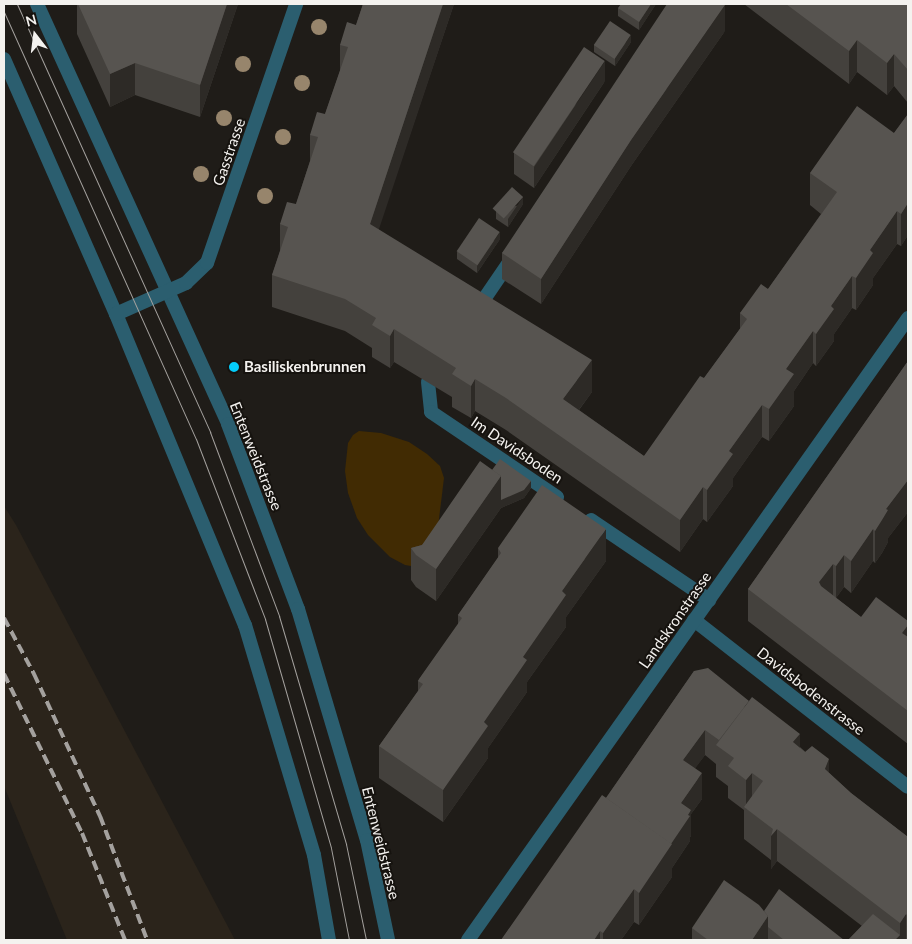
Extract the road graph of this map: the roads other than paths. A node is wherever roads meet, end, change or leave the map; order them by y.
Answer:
1 (37, 4) edge
2 (296, 4) edge
3 (4, 59) edge
4 (521, 243) edge
5 (168, 292) junction
6 (116, 314) junction
7 (472, 318) edge
8 (908, 318) edge
9 (428, 382) edge
10 (709, 600) junction
11 (694, 620) junction
12 (908, 787) edge
13 (329, 940) edge
14 (388, 940) edge
15 (468, 940) edge

1 - 5 street, Entenweidstrasse
2 - 5 street, Gasstrasse
3 - 6 street
4 - 7 street
5 - 6 street, Gasstrasse
5 - 14 street, Entenweidstrasse
6 - 13 street
8 - 10 street, Landskronstrasse
9 - 10 street, Im Davidsboden
10 - 11 street, Landskronstrasse
11 - 12 street, Davidsbodenstrasse
11 - 15 street, Landskronstrasse

